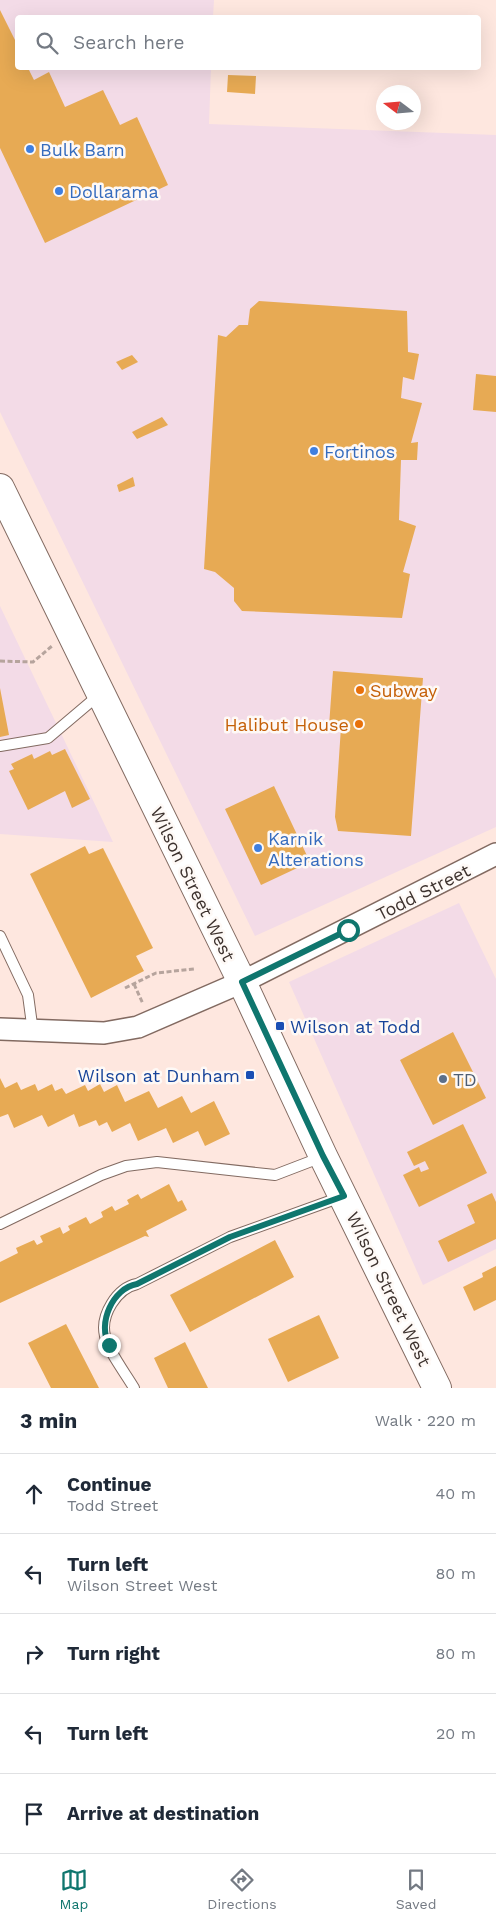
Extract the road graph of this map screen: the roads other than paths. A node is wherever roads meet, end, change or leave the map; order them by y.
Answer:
1 (0, 488) edge
2 (100, 694) junction
3 (0, 746) edge
4 (496, 854) edge
5 (0, 936) edge
6 (242, 982) junction
7 (0, 1029) edge
8 (33, 1032) junction
9 (323, 1156) junction
10 (344, 1196) junction
11 (0, 1224) edge
12 (134, 1388) edge
13 (437, 1388) edge

1 - 2 main road, Wilson Street West
2 - 3 lane
2 - 6 main road, Wilson Street West
4 - 6 street, Todd Street
5 - 8 lane
6 - 8 street, Todd Street
6 - 9 main road, Wilson Street West
7 - 8 street, Todd Street
9 - 10 main road, Wilson Street West
9 - 11 lane
10 - 12 lane
10 - 13 main road, Wilson Street West

